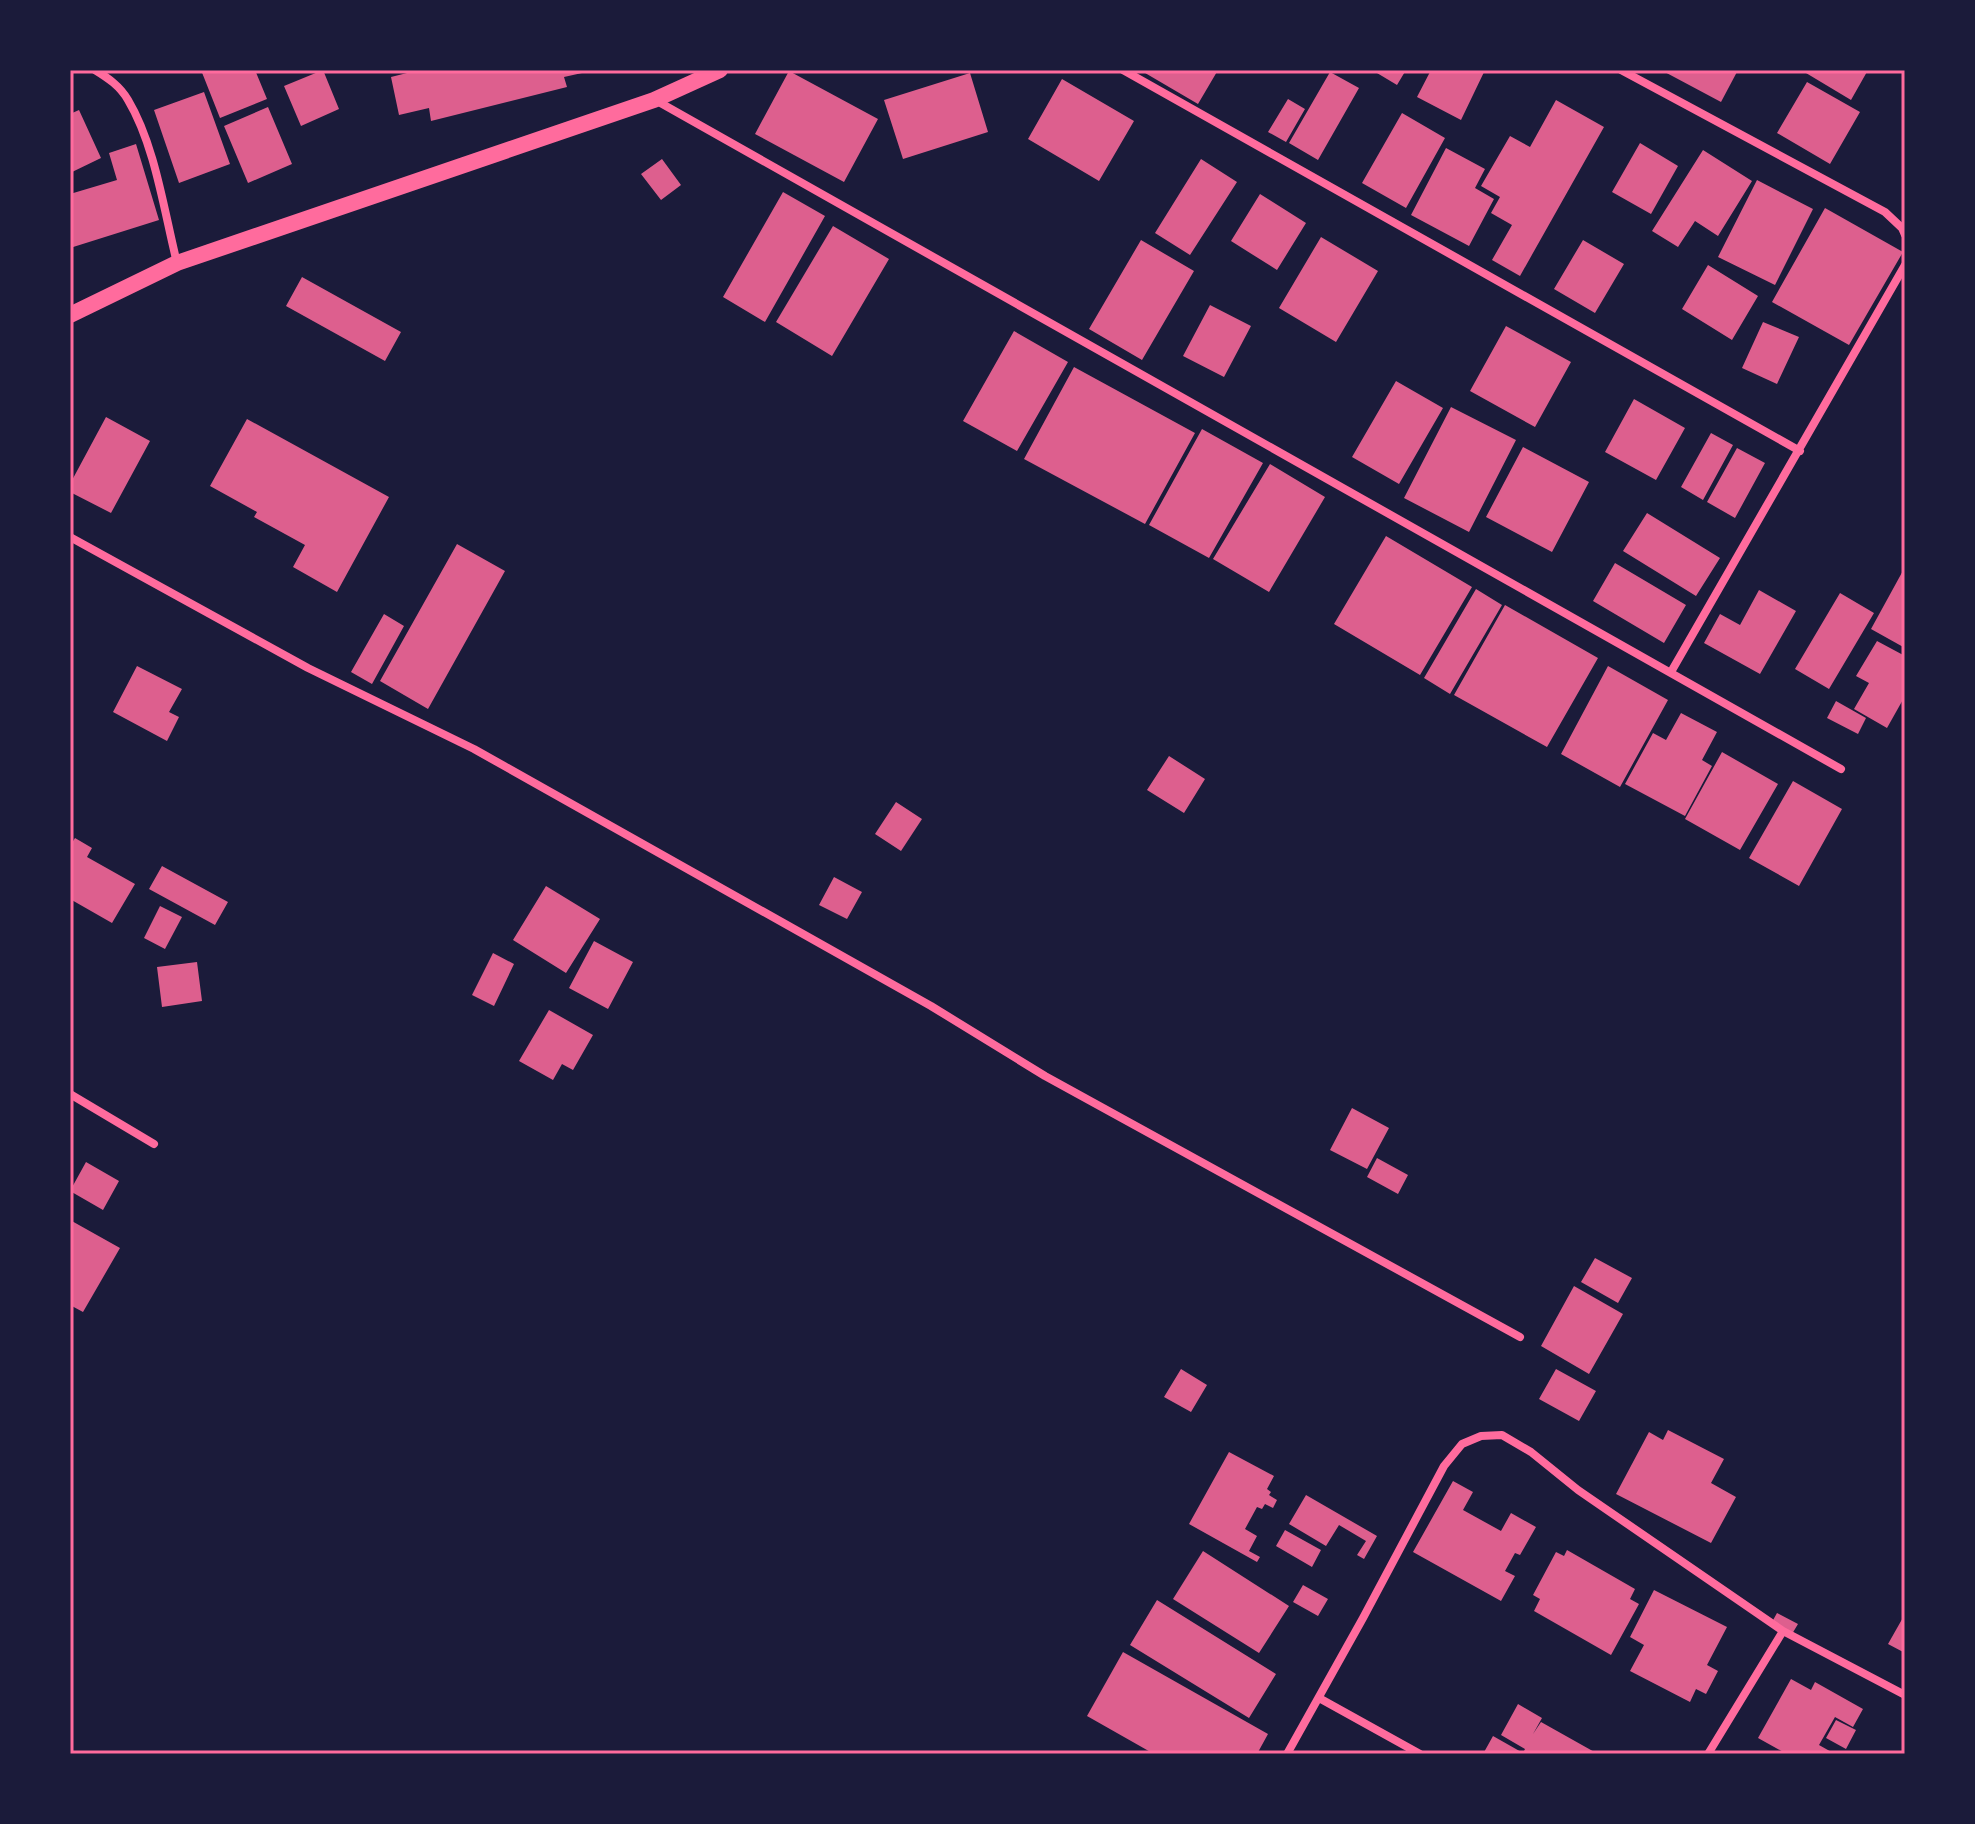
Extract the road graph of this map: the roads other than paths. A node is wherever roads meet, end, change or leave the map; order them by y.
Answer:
1 (95, 70) edge
2 (720, 70) edge
3 (1123, 70) edge
4 (1621, 70) edge
5 (654, 100) junction
6 (1905, 235) edge
7 (177, 263) junction
8 (1905, 265) edge
9 (70, 315) edge
10 (1800, 451) junction
11 (70, 537) edge
12 (1671, 672) junction
13 (1841, 769) dead end
14 (70, 1094) edge
15 (154, 1144) dead end
16 (1520, 1337) dead end
17 (1783, 1631) junction
18 (1905, 1695) edge
19 (1319, 1698) junction
20 (1287, 1754) edge
21 (1420, 1754) edge
22 (1708, 1754) edge

1 - 7 street
2 - 5 main road
3 - 10 street
4 - 6 street
5 - 7 main road
5 - 12 street
7 - 9 main road
8 - 10 street
10 - 12 street
11 - 16 street
12 - 13 street
14 - 15 street
17 - 18 street
17 - 19 street
17 - 22 street
19 - 20 street
19 - 21 street

